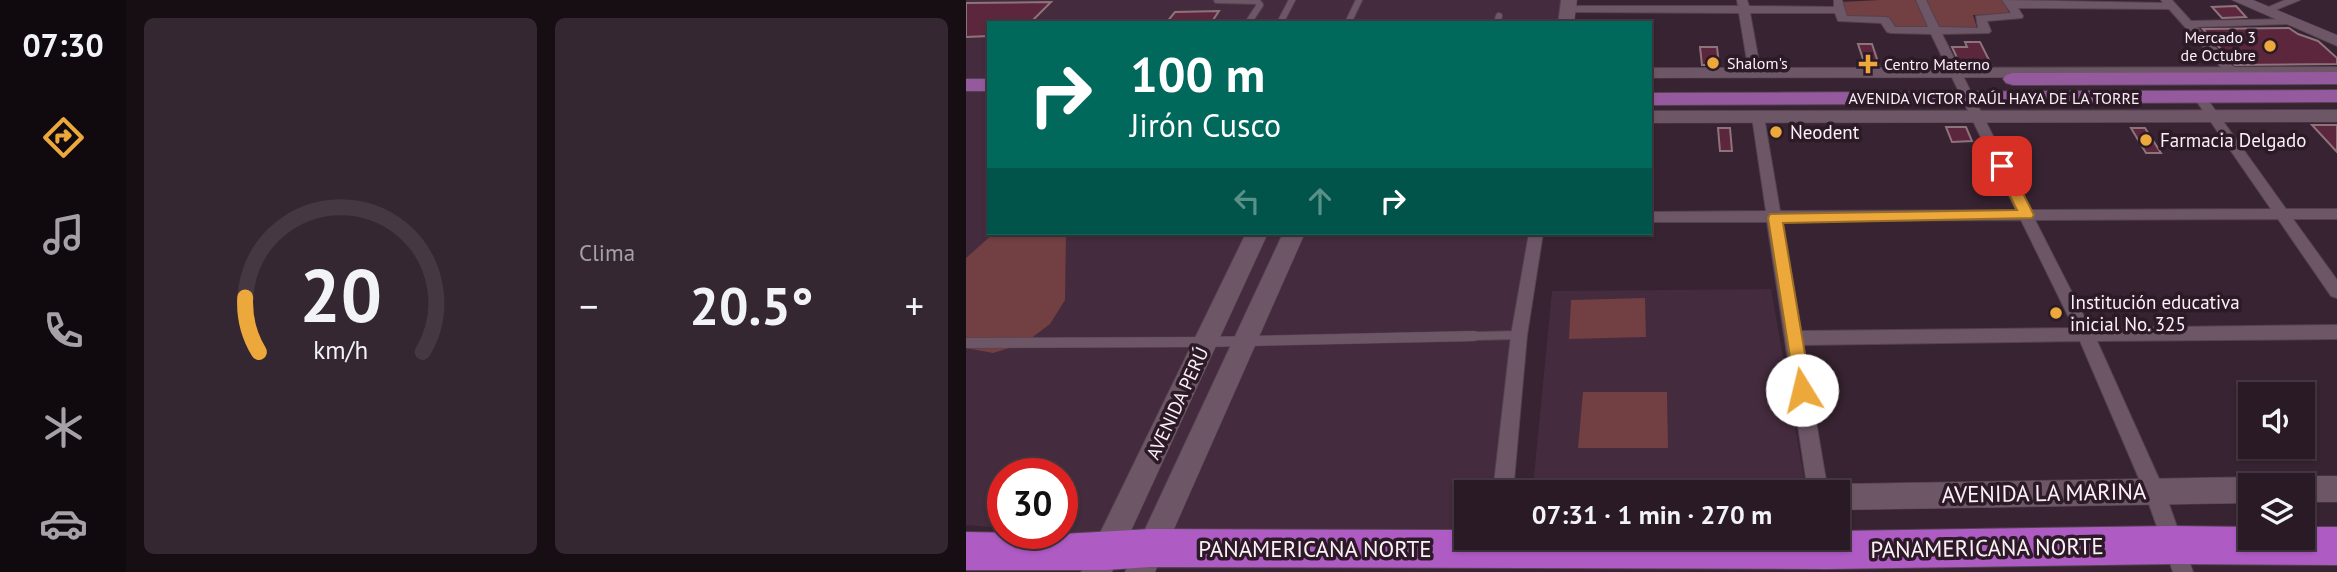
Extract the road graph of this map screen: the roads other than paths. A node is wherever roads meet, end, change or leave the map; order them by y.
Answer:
1 (1217, 0) edge
2 (1292, 0) edge
3 (1359, 0) edge
4 (1921, 0) edge
5 (2240, 0) edge
6 (2295, 0) edge
7 (2169, 3) edge
8 (1743, 5) edge
9 (1839, 5) edge
10 (2013, 7) edge
11 (1568, 11) edge
12 (2264, 11) junction
13 (1249, 21) edge
14 (1281, 21) edge
15 (1349, 21) edge
16 (2290, 21) junction
17 (2187, 24) junction
18 (1937, 31) junction
19 (2336, 39) edge
20 (2337, 72) edge
21 (1652, 73) edge
22 (1755, 73) junction
23 (2234, 75) junction
24 (2337, 78) edge
25 (1652, 81) edge
26 (1959, 83) junction
27 (966, 85) edge
28 (987, 85) edge
29 (2337, 96) edge
30 (966, 99) edge
31 (987, 99) edge
32 (1652, 99) edge
33 (2200, 99) junction
34 (2337, 116) edge
35 (1652, 117) edge
36 (1758, 117) junction
37 (1977, 117) junction
38 (2212, 117) junction
39 (2281, 214) junction
40 (2337, 214) edge
41 (2027, 215) junction
42 (1652, 217) edge
43 (1775, 218) junction
44 (1256, 235) edge
45 (1293, 235) edge
46 (1536, 235) edge
47 (2337, 292) edge
48 (2337, 332) edge
49 (2085, 334) junction
50 (1519, 335) junction
51 (1794, 338) junction
52 (1245, 340) junction
53 (1205, 342) junction
54 (966, 343) edge
55 (1504, 480) edge
56 (1816, 480) edge
57 (2315, 489) edge
58 (2337, 489) edge
59 (2154, 490) junction
60 (2238, 490) edge
61 (1850, 497) edge
62 (2337, 546) edge
63 (966, 551) edge
64 (1494, 553) edge
65 (1827, 553) edge
66 (2178, 559) edge
67 (1145, 560) edge
68 (1101, 561) edge

1 - 13 lane
2 - 14 lane
3 - 15 lane
4 - 18 street
5 - 12 street
6 - 12 street
7 - 10 street
7 - 17 street
8 - 9 street
8 - 11 street
8 - 22 street
9 - 18 street
10 - 18 street
12 - 16 street
16 - 17 street
16 - 19 street
17 - 23 street
18 - 26 street
20 - 23 street
21 - 22 street
22 - 26 street
23 - 24 main road, AVENIDA VICTOR RAÚL HAYA DE LA TORRE
23 - 26 main road, AVENIDA VICTOR RAÚL HAYA DE LA TORRE
25 - 26 main road, AVENIDA VICTOR RAÚL HAYA DE LA TORRE
26 - 32 main road, AVENIDA VICTOR RAÚL HAYA DE LA TORRE
26 - 33 main road, AVENIDA VICTOR RAÚL HAYA DE LA TORRE
26 - 37 street
27 - 28 main road
29 - 33 main road, AVENIDA VICTOR RAÚL HAYA DE LA TORRE
30 - 31 main road
33 - 38 street
34 - 38 street
35 - 36 street
36 - 37 street
36 - 43 street
37 - 38 street
37 - 41 street
38 - 39 street
39 - 40 street
39 - 41 street
39 - 47 street
41 - 43 street
41 - 49 street
42 - 43 street
43 - 51 street
44 - 53 street, AVENIDA PERÚ
45 - 52 street, AVENIDA PERÚ
46 - 50 street
48 - 49 street
49 - 51 street
49 - 59 street
50 - 52 lane
50 - 55 street
51 - 56 street
52 - 53 lane
52 - 67 street, AVENIDA PERÚ
53 - 54 lane
53 - 68 street, AVENIDA PERÚ
57 - 58 street
59 - 60 street, AVENIDA LA MARINA
59 - 61 street, AVENIDA LA MARINA
59 - 66 street
62 - 66 highway, PANAMERICANA NORTE
63 - 68 highway, PANAMERICANA NORTE
64 - 65 highway, PANAMERICANA NORTE
64 - 67 highway, PANAMERICANA NORTE
65 - 66 highway, PANAMERICANA NORTE
67 - 68 highway, PANAMERICANA NORTE

